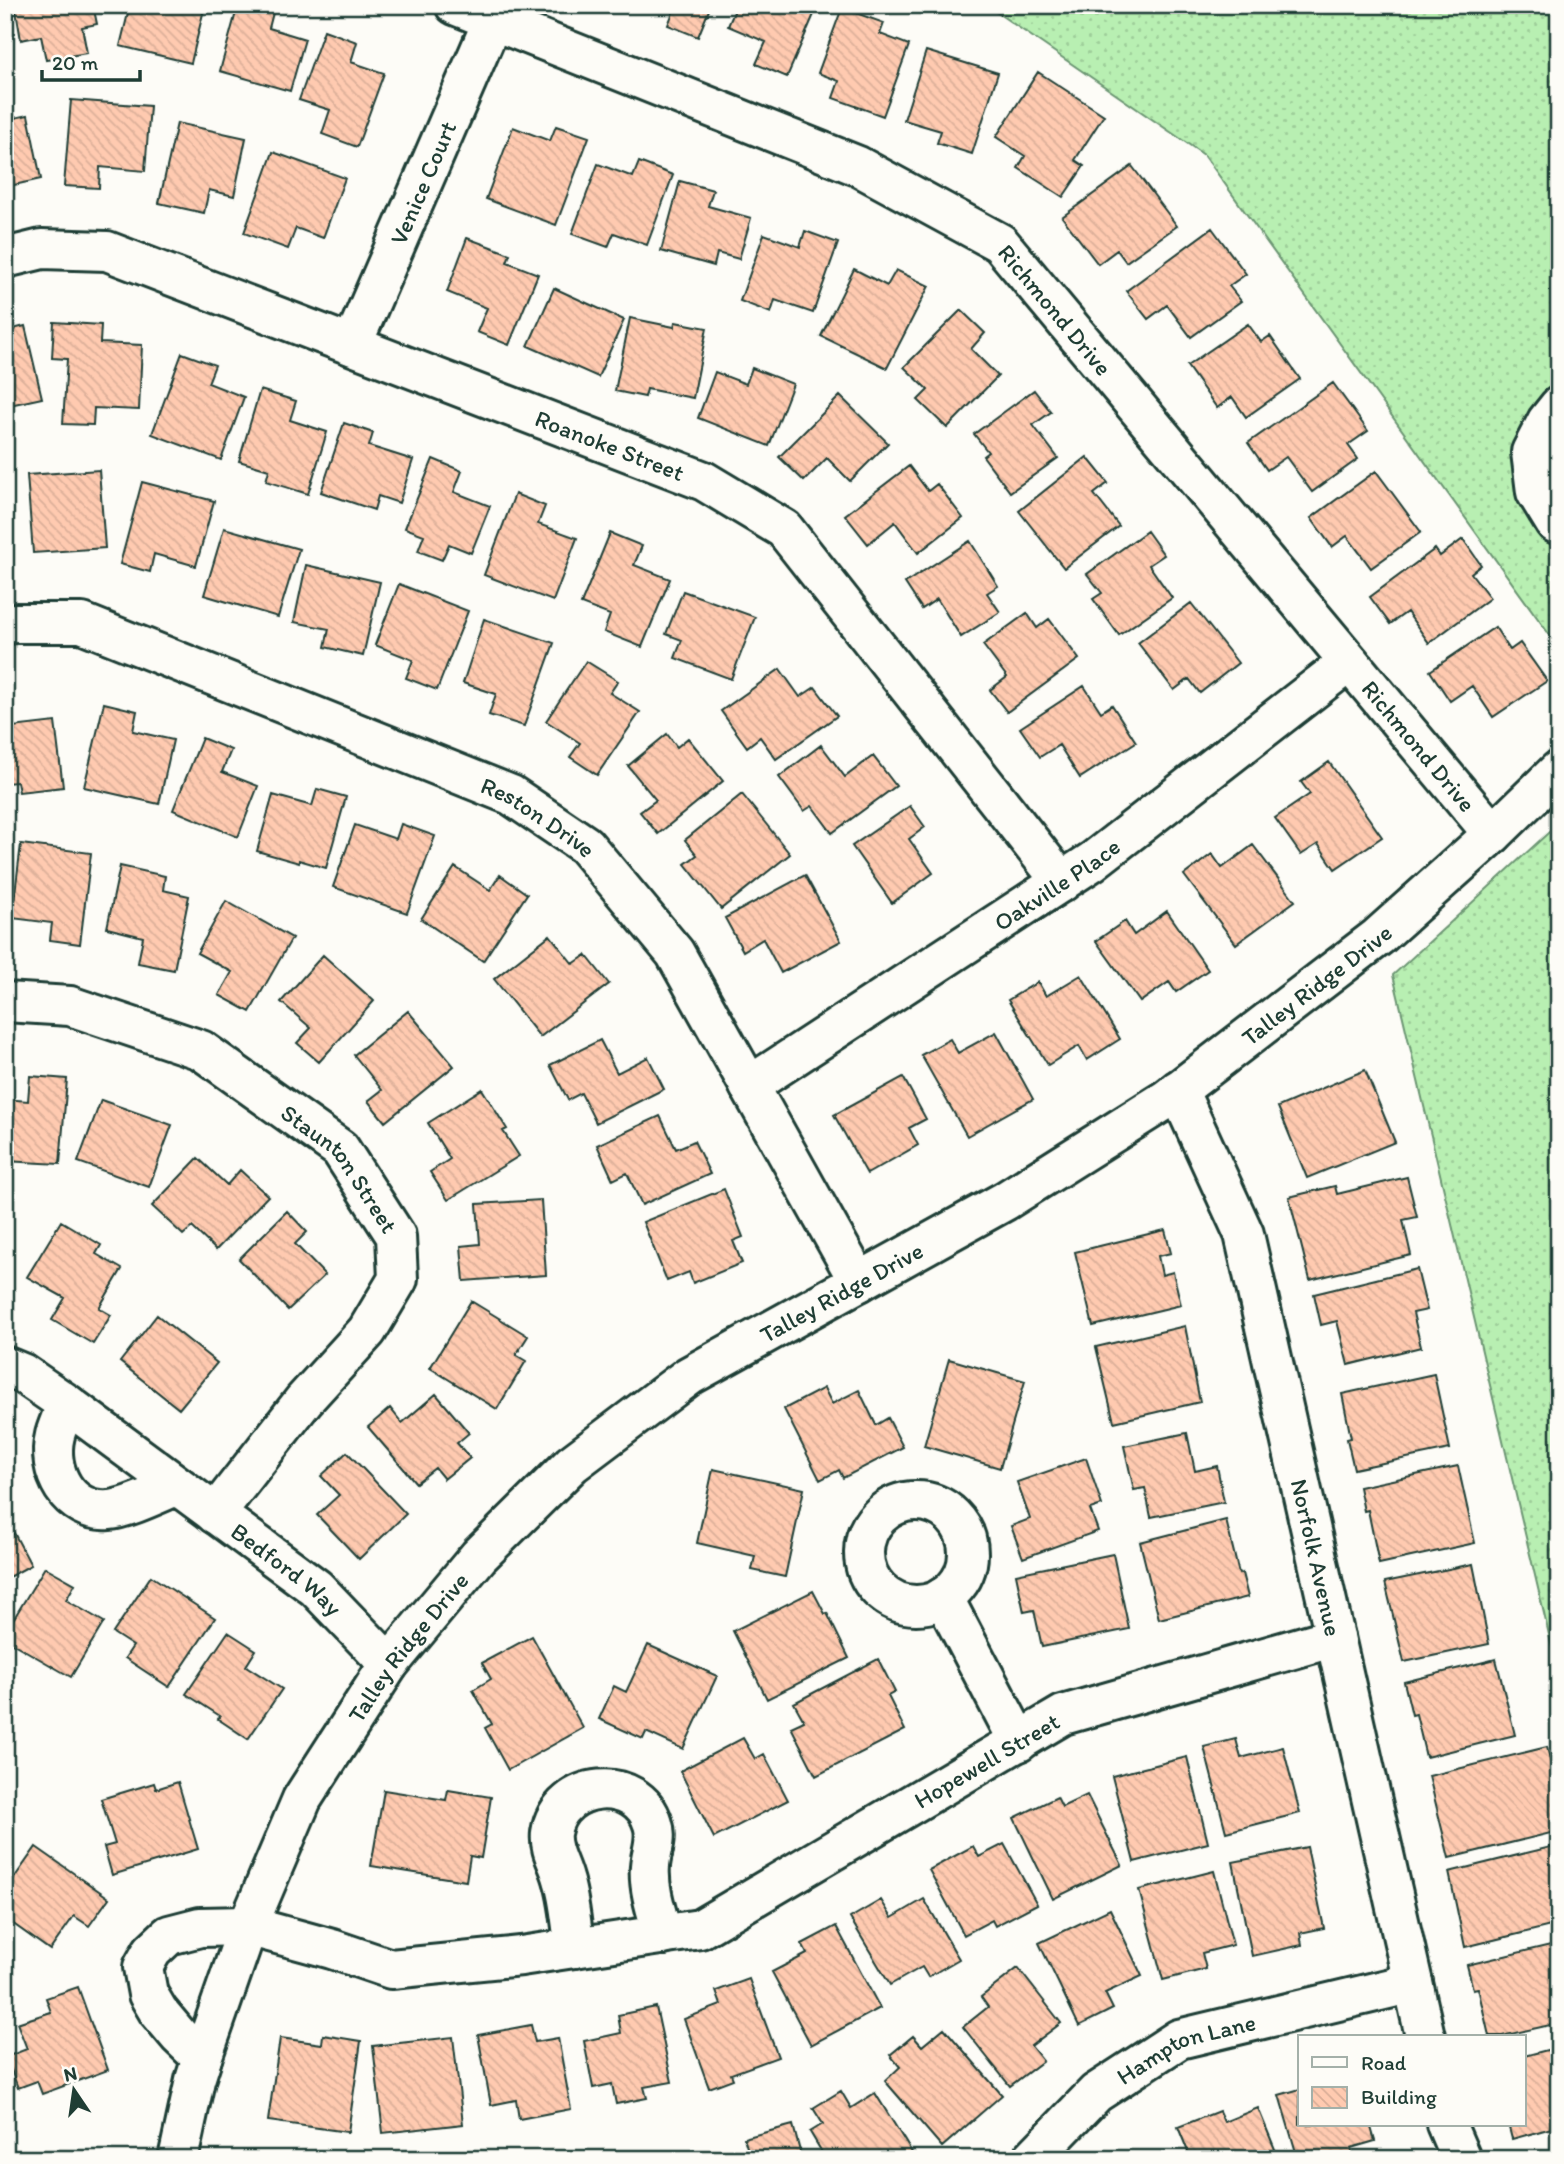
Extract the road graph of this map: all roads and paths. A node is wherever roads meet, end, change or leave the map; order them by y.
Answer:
1 (455, 5) edge
2 (493, 20) junction
3 (5, 258) edge
4 (352, 345) junction
5 (1559, 406) edge
6 (1559, 525) edge
7 (5, 625) edge
8 (1349, 662) junction
9 (1559, 770) edge
10 (1493, 834) junction
11 (1062, 881) junction
12 (5, 1002) edge
13 (749, 1086) junction
14 (1178, 1090) junction
15 (859, 1282) junction
16 (5, 1366) edge
17 (67, 1404) junction
18 (176, 1486) junction
19 (215, 1514) junction
20 (943, 1597) dead end
21 (1335, 1637) junction
22 (389, 1664) junction
23 (1020, 1742) junction
24 (248, 1926) junction
25 (663, 1934) junction
26 (575, 1948) junction
27 (1413, 1983) junction
28 (1425, 2035) edge
29 (202, 2058) junction
30 (1447, 2126) edge
31 (178, 2159) edge
32 (1032, 2159) edge
33 (1461, 2159) edge

1 - 2 street, Richmond Drive
2 - 4 street, Venice Court
2 - 8 street, Richmond Drive
3 - 4 street, Roanoke Street
4 - 11 street, Roanoke Street
5 - 6 street
7 - 13 street, Reston Drive
8 - 10 street, Richmond Drive
8 - 11 street, Oakville Place
9 - 10 street, Talley Ridge Drive
10 - 14 street, Talley Ridge Drive
11 - 13 street, Oakville Place
12 - 19 street, Staunton Street
13 - 15 street, Reston Drive
14 - 15 street, Talley Ridge Drive
14 - 21 street, Norfolk Avenue
15 - 22 street, Talley Ridge Drive
16 - 17 street, Bedford Way
17 - 18 street, Bedford Way
17 - 18 street
18 - 19 street, Bedford Way
19 - 22 street, Bedford Way
20 - 23 street
21 - 23 street, Hopewell Street
21 - 27 street, Norfolk Avenue
22 - 24 street, Talley Ridge Drive
23 - 25 street, Hopewell Street
24 - 26 street, Hopewell Street
24 - 29 street, Talley Ridge Drive
24 - 29 street
25 - 26 street, Hopewell Street
25 - 26 street
27 - 28 street, Norfolk Avenue
27 - 32 street, Hampton Lane
29 - 31 street, Talley Ridge Drive
30 - 33 street

